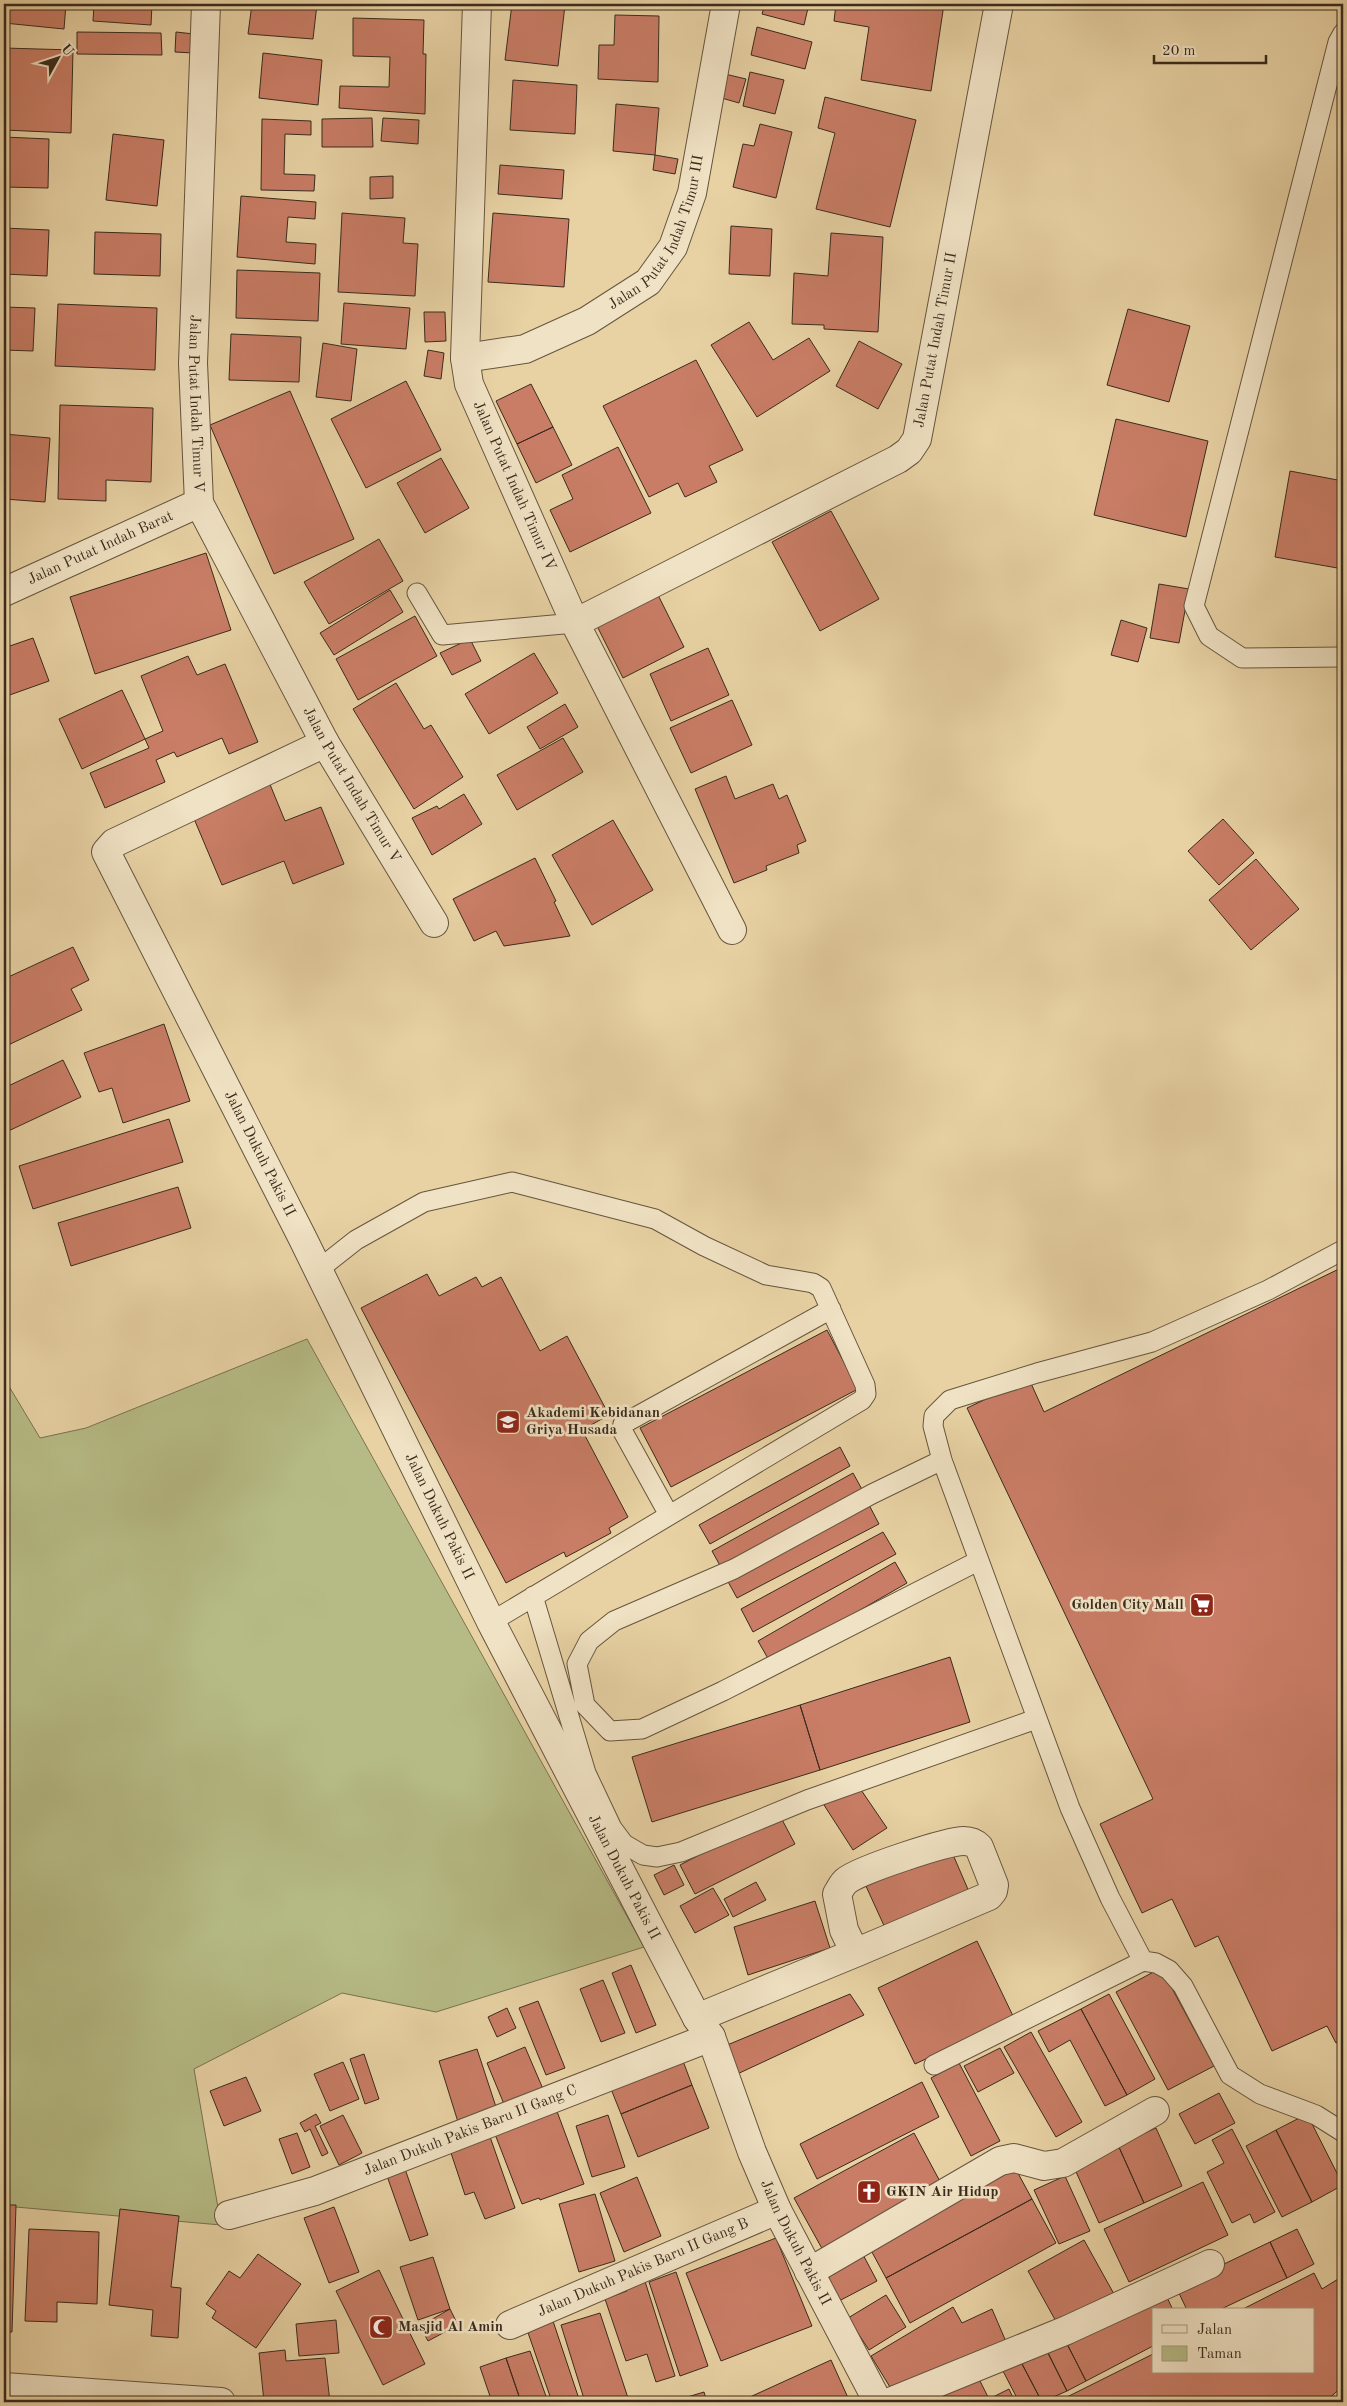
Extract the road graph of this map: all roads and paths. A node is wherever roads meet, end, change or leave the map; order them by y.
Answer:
1 (206, 4) edge
2 (477, 4) edge
3 (726, 4) edge
4 (999, 4) edge
5 (1343, 33) edge
6 (465, 358) junction
7 (198, 503) junction
8 (4, 572) edge
9 (31, 580) junction
10 (4, 592) edge
11 (417, 593) dead end
12 (575, 622) junction
13 (1343, 657) edge
14 (325, 742) junction
15 (434, 923) dead end
16 (732, 930) dead end
17 (1343, 1250) edge
18 (318, 1270) junction
19 (831, 1309) junction
20 (942, 1460) junction
21 (669, 1515) junction
22 (978, 1561) junction
23 (533, 1596) junction
24 (491, 1622) junction
25 (1036, 1719) junction
26 (855, 1953) junction
27 (1143, 1961) junction
28 (704, 2028) junction
29 (934, 2065) dead end
30 (1155, 2111) dead end
31 (1343, 2132) edge
32 (777, 2210) junction
33 (229, 2216) dead end
34 (1210, 2264) dead end
35 (809, 2272) junction
36 (510, 2324) dead end
37 (4, 2387) edge
38 (220, 2402) edge
39 (878, 2402) edge
40 (890, 2402) edge

1 - 7 street, Jalan Putat Indah Timur V
2 - 6 street, Jalan Putat Indah Timur IV
3 - 6 street, Jalan Putat Indah Timur III
4 - 12 street, Jalan Putat Indah Timur II
5 - 13 lane
6 - 12 street, Jalan Putat Indah Timur IV
7 - 9 street, Jalan Putat Indah Barat
7 - 14 street, Jalan Putat Indah Timur V
8 - 9 street
9 - 10 street, Jalan Putat Indah Barat
11 - 12 lane
12 - 16 street, Jalan Putat Indah Timur IV
14 - 15 street, Jalan Putat Indah Timur V
14 - 18 street, Jalan Dukuh Pakis II
17 - 20 lane
18 - 19 lane
18 - 24 street, Jalan Dukuh Pakis II
19 - 21 lane
19 - 21 lane
20 - 22 lane
20 - 22 lane
21 - 23 lane
22 - 25 lane
23 - 24 lane
23 - 25 lane
24 - 28 street, Jalan Dukuh Pakis II
25 - 27 lane
26 - 26 street, Jalan Dukuh Pakis Baru II Gang C
26 - 28 street, Jalan Dukuh Pakis Baru II Gang C
27 - 29 lane
27 - 31 lane
28 - 32 street, Jalan Dukuh Pakis II
28 - 33 street, Jalan Dukuh Pakis Baru II Gang C
30 - 35 street
32 - 35 street, Jalan Dukuh Pakis II
32 - 36 street, Jalan Dukuh Pakis Baru II Gang B
34 - 40 street
35 - 39 street, Jalan Dukuh Pakis II
37 - 38 street

